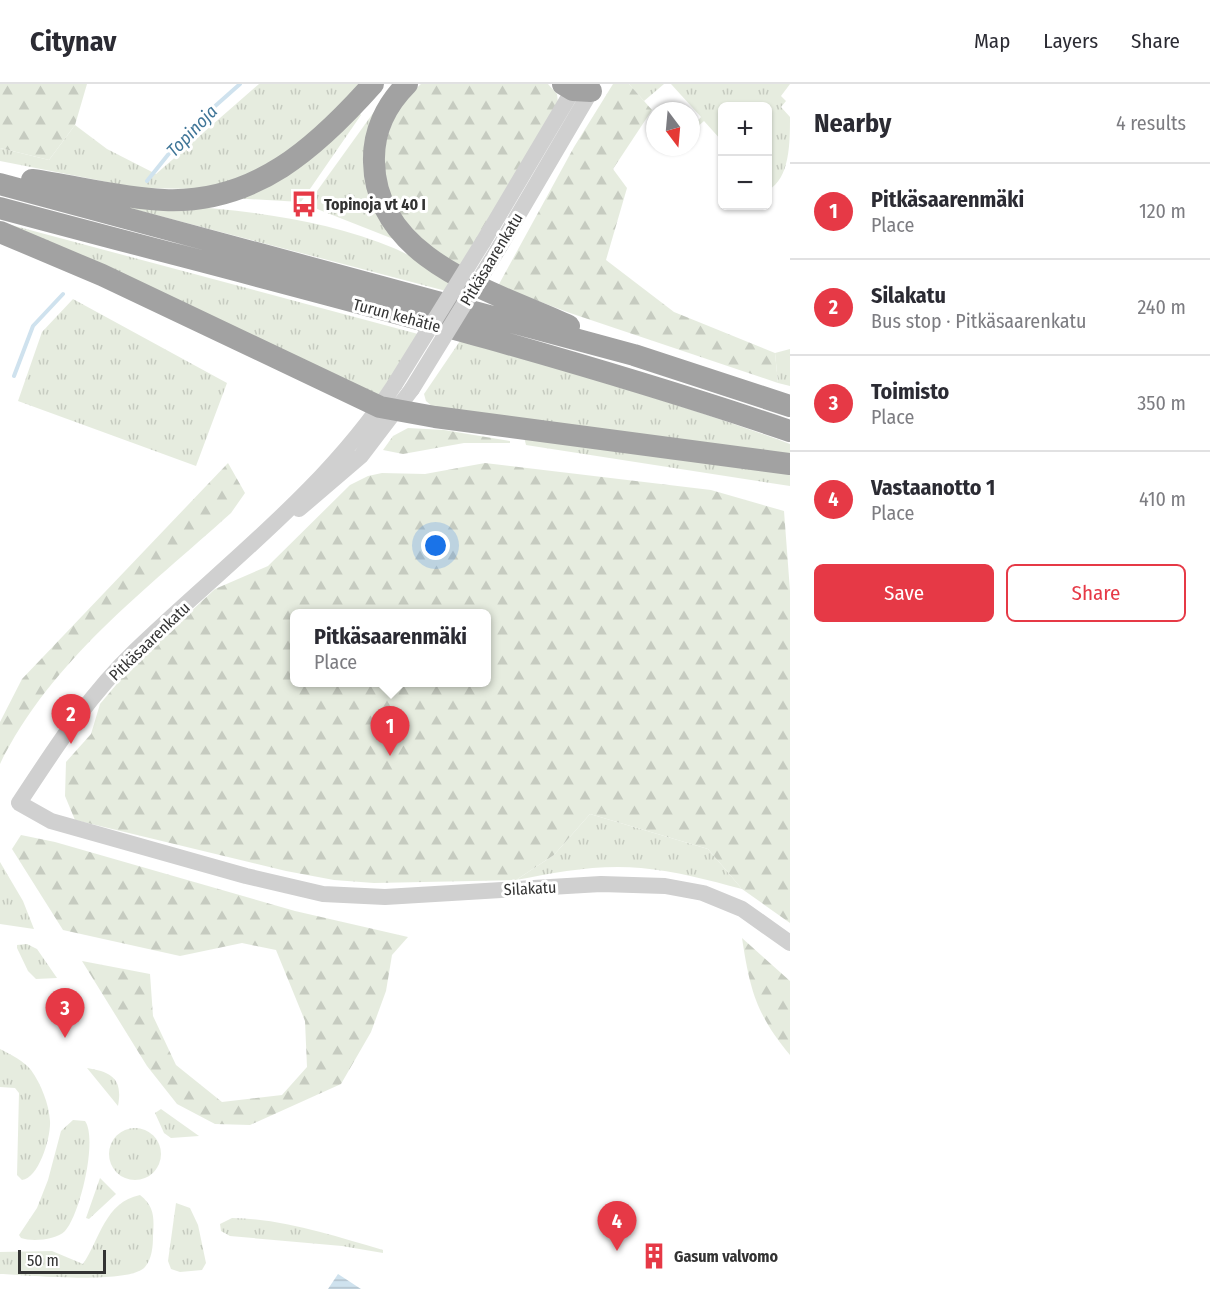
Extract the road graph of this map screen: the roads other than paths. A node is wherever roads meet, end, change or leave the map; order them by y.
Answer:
1 (373, 84) edge
2 (407, 84) edge
3 (580, 87) edge
4 (0, 176) edge
5 (0, 184) edge
6 (0, 208) edge
7 (0, 232) edge
8 (634, 355) junction
9 (790, 406) edge
10 (389, 409) junction
11 (790, 431) edge
12 (790, 464) edge
13 (19, 803) joint
14 (790, 943) edge

1 - 4 highway
2 - 8 highway
3 - 10 street, Pitkäsaarenkatu, bridge
3 - 10 street, Pitkäsaarenkatu, bridge
5 - 8 highway, Turun kehätie
6 - 11 highway, Turun kehätie
7 - 10 highway
8 - 9 highway, Turun kehätie
10 - 12 highway
10 - 13 street, Pitkäsaarenkatu
13 - 14 street, Silakatu

